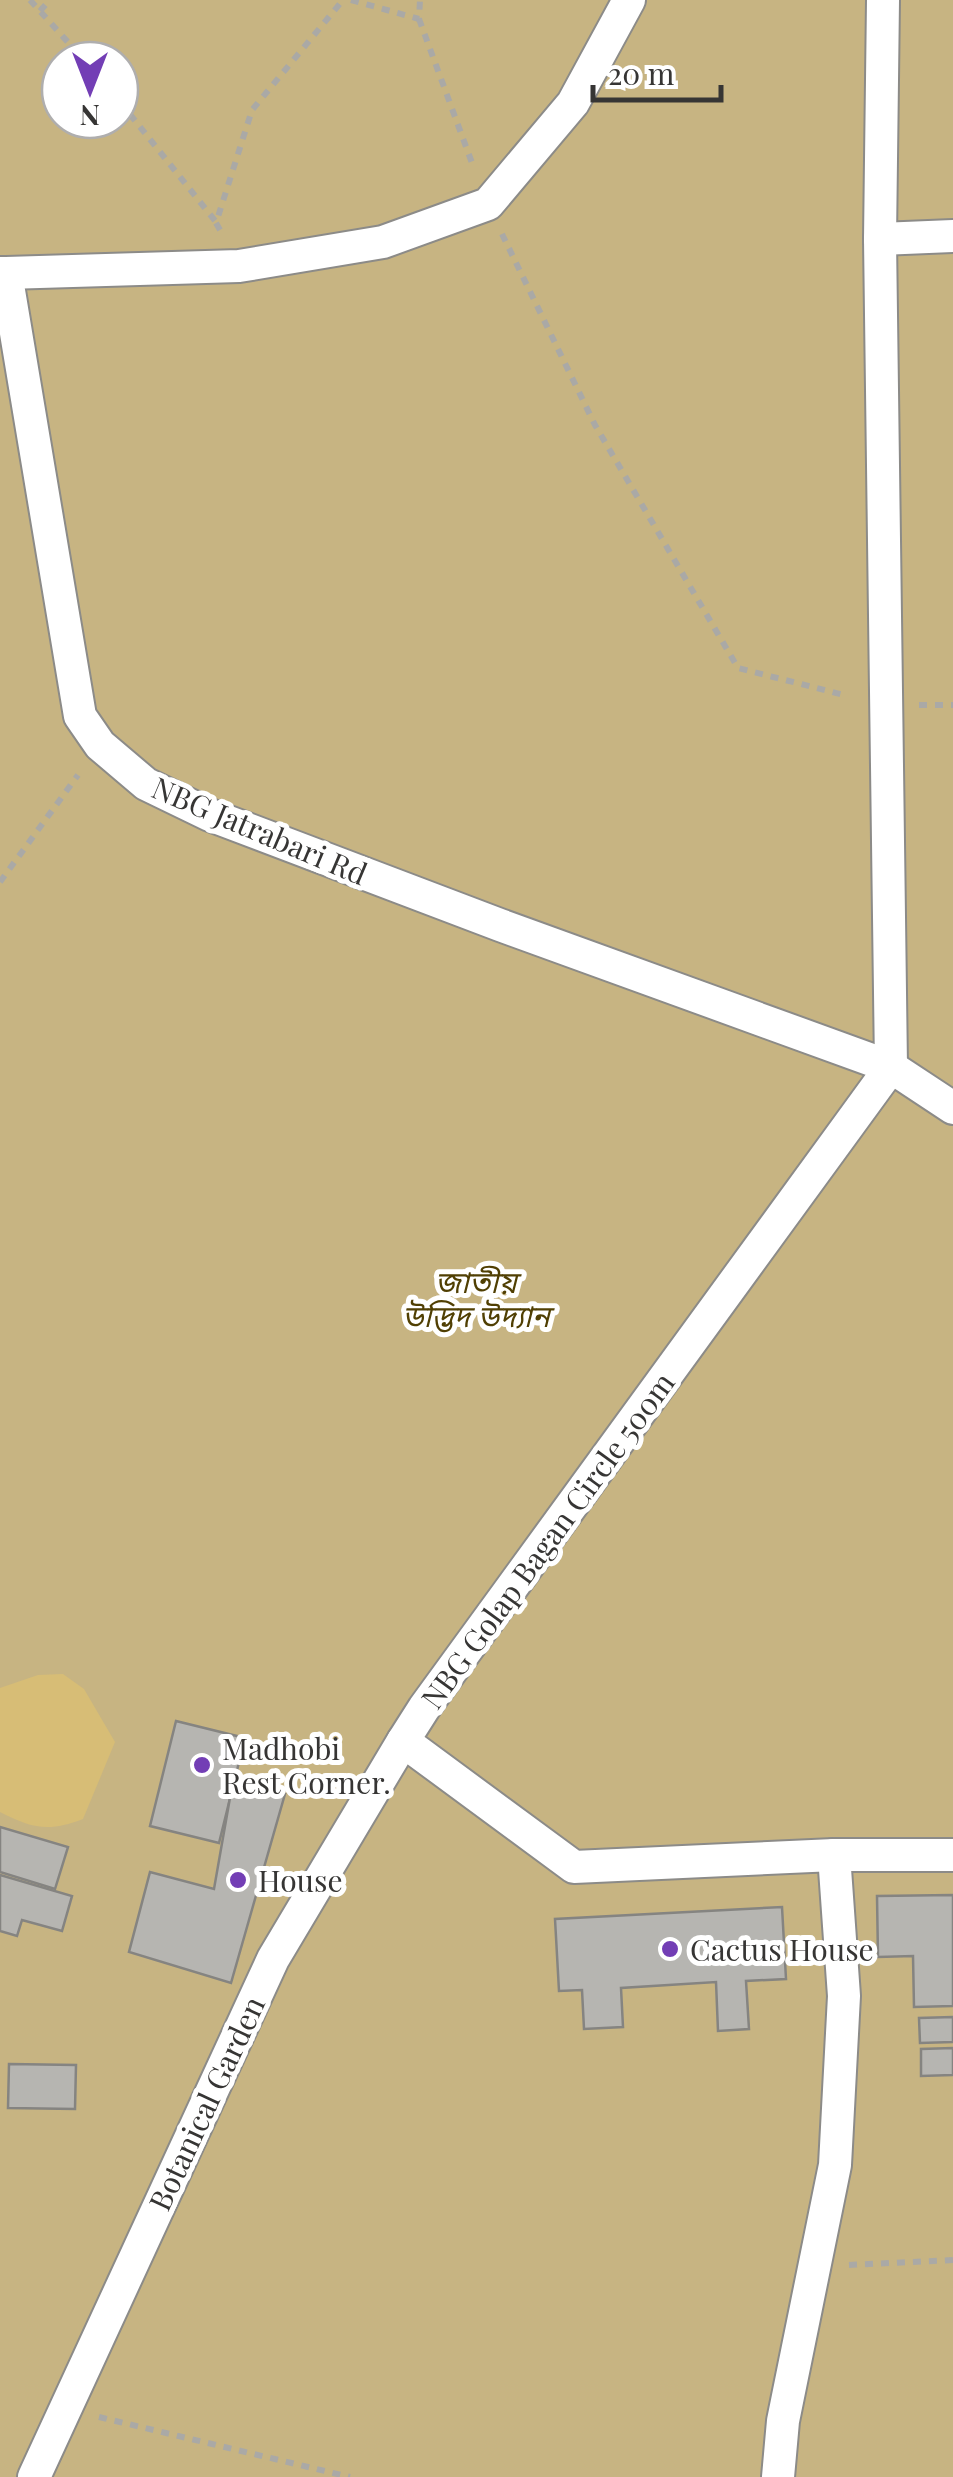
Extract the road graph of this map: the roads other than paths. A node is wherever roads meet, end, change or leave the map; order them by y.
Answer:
1 (629, 0) edge
2 (883, 0) edge
3 (953, 236) edge
4 (880, 240) junction
5 (3, 273) edge
6 (892, 1067) junction
7 (953, 1108) edge
8 (404, 1742) junction
9 (834, 1855) junction
10 (953, 1855) edge
11 (34, 2477) edge
12 (778, 2477) edge

1 - 5 street
2 - 4 street
3 - 4 street
4 - 6 street
5 - 6 street, NBG Jatrabari Rd
6 - 7 street
6 - 8 street, NBG Golap Bagan Circle 500m
8 - 9 street, NBG Golap Bagan Circle 500m
8 - 11 street, Botanical Garden
9 - 10 street, NBG Golap Bagan Circle 500m
9 - 12 street

